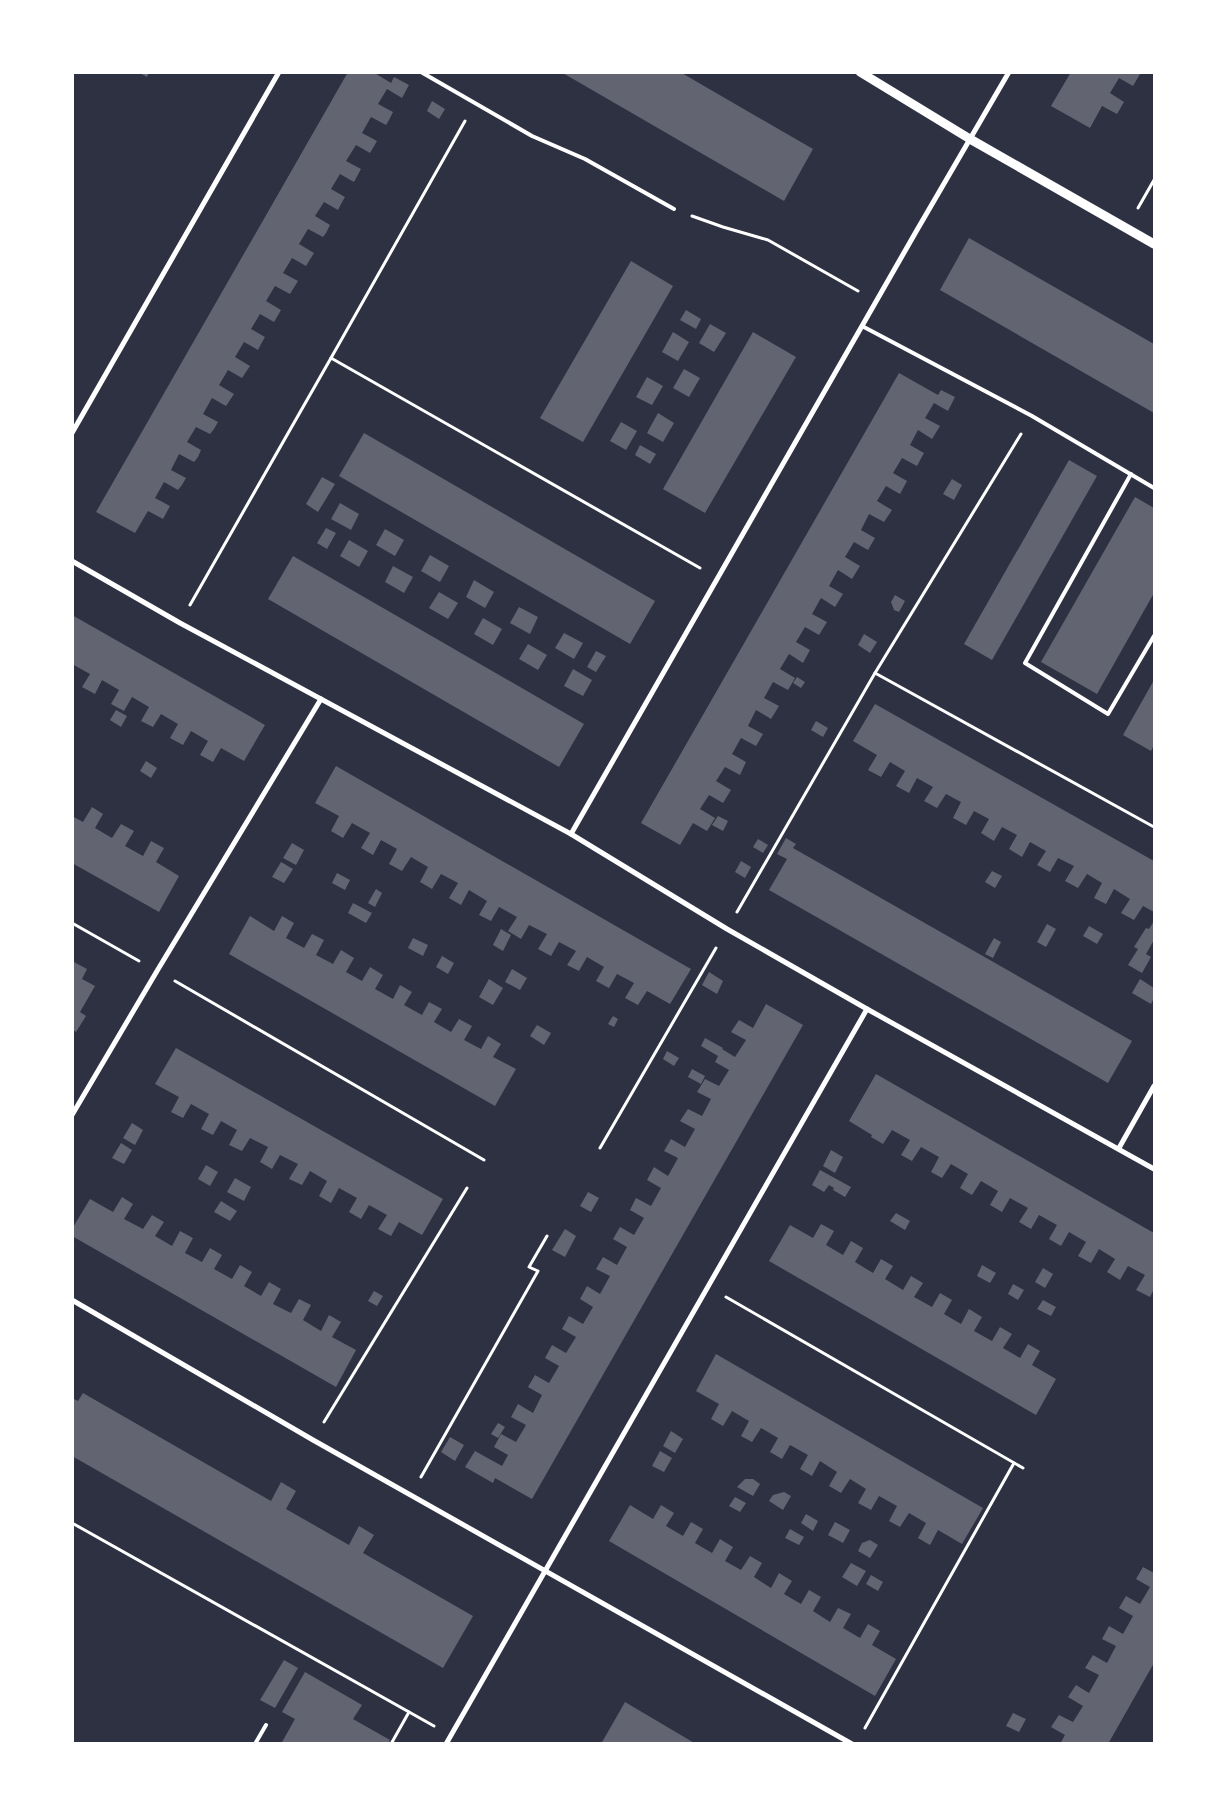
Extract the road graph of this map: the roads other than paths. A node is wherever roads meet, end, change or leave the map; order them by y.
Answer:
1 (279, 72) edge
2 (420, 72) edge
3 (860, 72) edge
4 (1009, 72) edge
5 (970, 139) junction
6 (674, 209) road end
7 (1154, 244) edge
8 (862, 326) junction
9 (73, 429) edge
10 (1131, 474) junction
11 (1154, 488) edge
12 (72, 561) edge
13 (1154, 636) edge
14 (321, 699) junction
15 (571, 834) junction
16 (867, 1009) junction
17 (1154, 1086) edge
18 (72, 1116) edge
19 (1119, 1148) junction
20 (1154, 1169) edge
21 (72, 1300) edge
22 (545, 1570) junction
23 (266, 1725) dead end
24 (254, 1744) edge
25 (446, 1744) edge
26 (852, 1744) edge

1 - 9 street
2 - 6 lane
3 - 5 street
4 - 5 street
5 - 7 street
5 - 8 street
8 - 10 lane
8 - 15 street
10 - 11 lane
10 - 13 lane
12 - 14 street
14 - 15 street
14 - 18 street
15 - 16 street
16 - 19 street
16 - 22 street
17 - 19 street
19 - 20 street
21 - 22 street
22 - 25 street
22 - 26 street
23 - 24 lane

